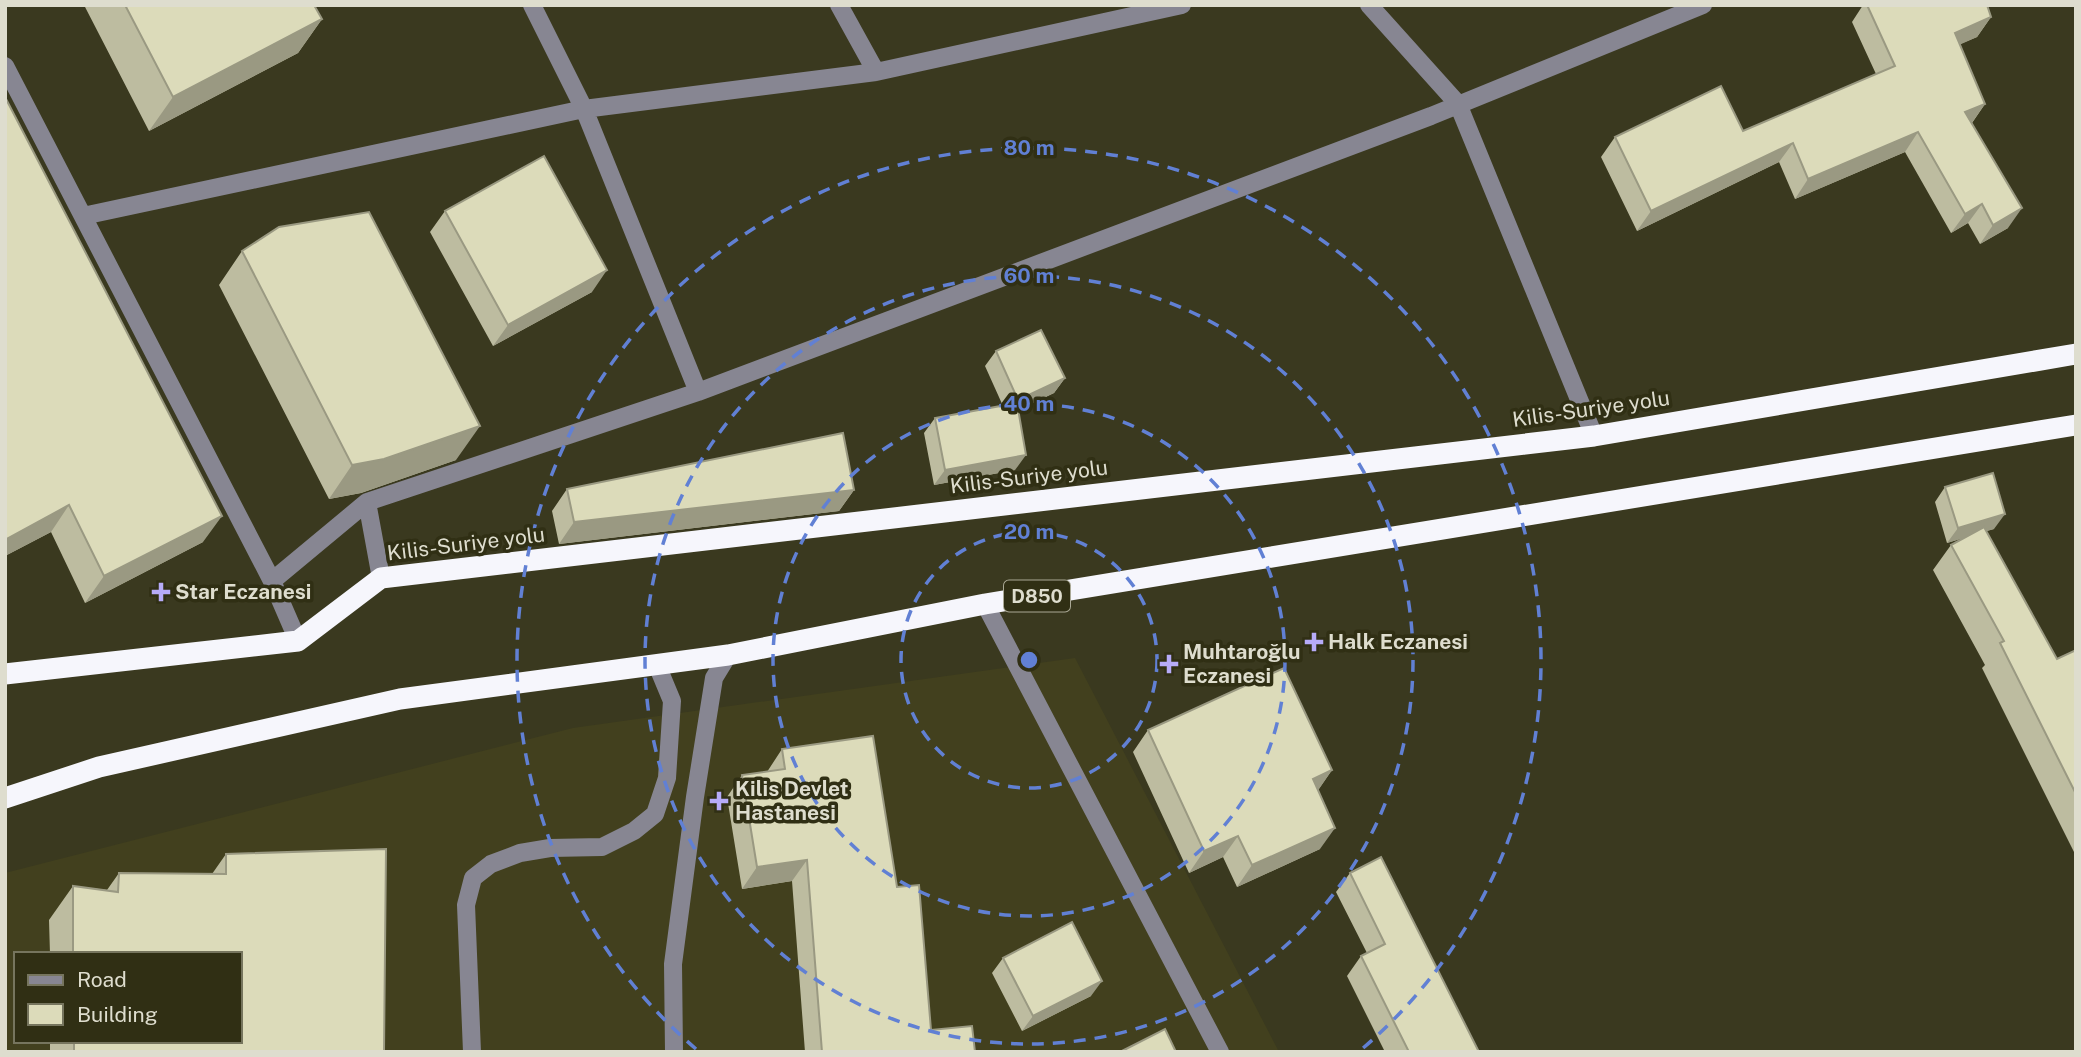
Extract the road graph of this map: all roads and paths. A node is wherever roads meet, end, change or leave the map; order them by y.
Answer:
1 (532, 5) edge
2 (839, 5) edge
3 (1182, 5) edge
4 (1369, 5) edge
5 (1703, 5) edge
6 (5, 65) edge
7 (876, 72) junction
8 (1458, 104) junction
9 (584, 109) junction
10 (83, 216) junction
11 (2076, 354) edge
12 (698, 391) junction
13 (2076, 425) edge
14 (1594, 436) junction
15 (367, 502) junction
16 (381, 578) junction
17 (272, 581) junction
18 (985, 604) junction
19 (298, 641) junction
20 (728, 655) junction
21 (657, 664) junction
22 (5, 674) edge
23 (5, 798) edge
24 (472, 1052) edge
25 (674, 1052) edge
26 (1220, 1052) edge

1 - 9 street
2 - 7 street
3 - 7 street
4 - 8 street
5 - 8 street
6 - 10 street
7 - 9 street
8 - 12 street
8 - 14 street
9 - 10 street
9 - 12 street
10 - 17 street
11 - 14 highway, Kilis-Suriye yolu
12 - 15 street
13 - 18 highway, D850
14 - 16 highway, Kilis-Suriye yolu
15 - 16 street
15 - 17 street
16 - 19 highway, Kilis-Suriye yolu
17 - 19 street
18 - 20 highway, D850
18 - 26 street
19 - 22 highway
20 - 21 highway, D850
20 - 25 street
21 - 23 highway, D850
21 - 24 street

